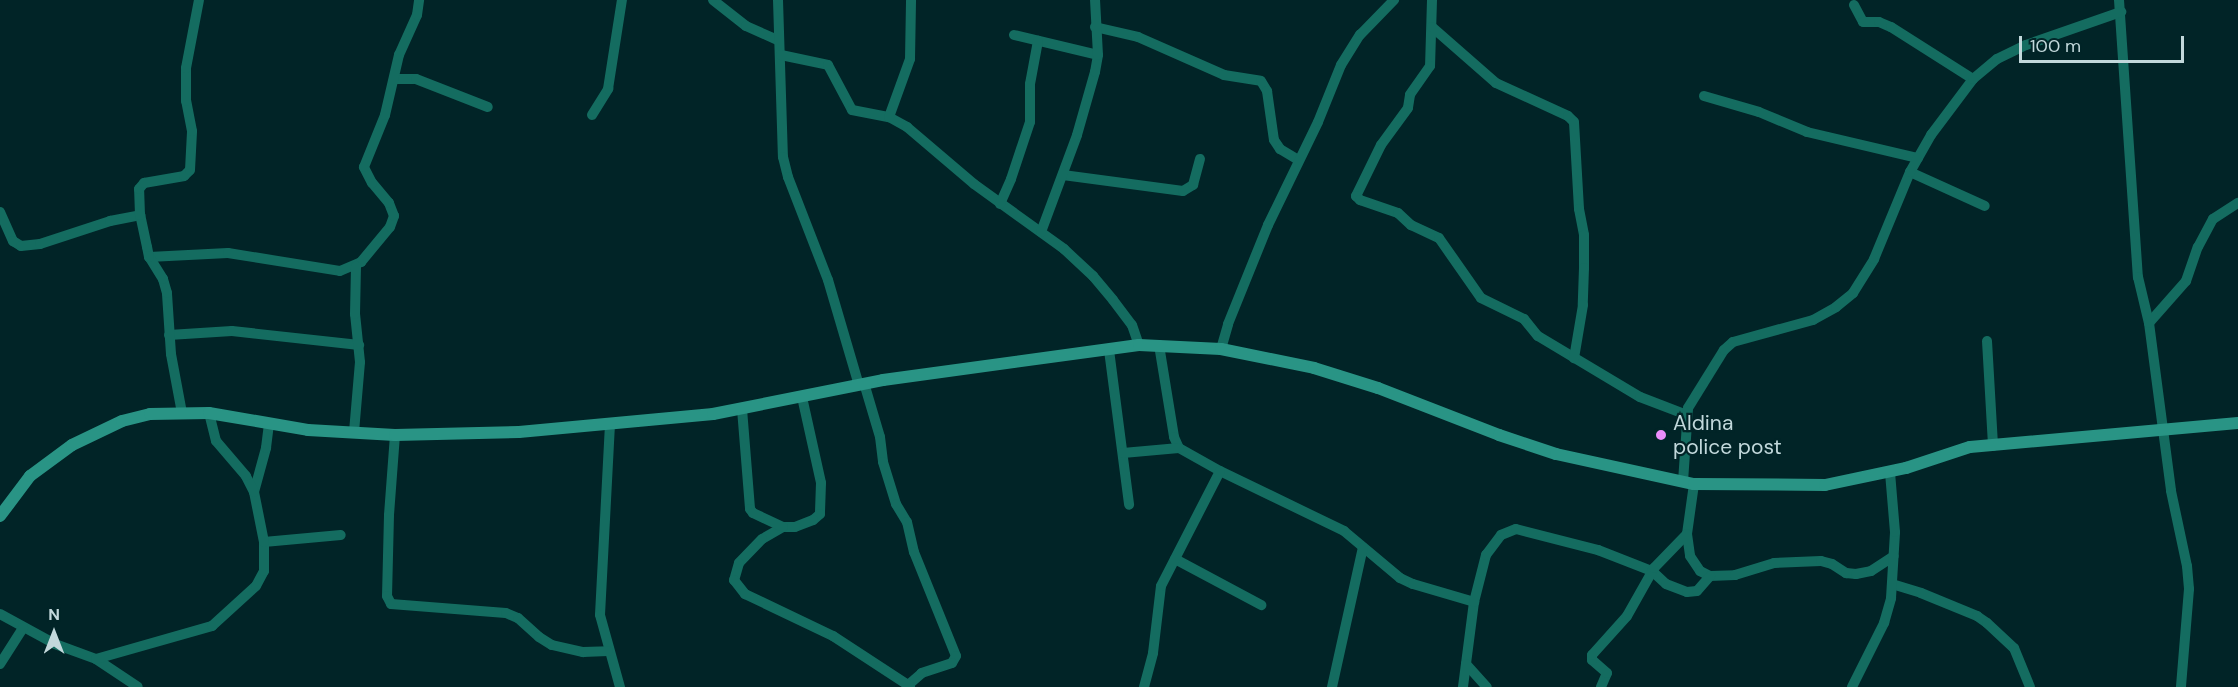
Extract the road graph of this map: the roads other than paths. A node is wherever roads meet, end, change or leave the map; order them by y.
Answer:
1 (199, 0) edge
2 (419, 0) edge
3 (622, 0) edge
4 (713, 0) edge
5 (778, 0) edge
6 (910, 0) edge
7 (1394, 0) edge
8 (1432, 0) edge
9 (2119, 0) edge
10 (1092, 1) edge
11 (1854, 5) dead end
12 (2121, 12) junction
13 (1095, 27) junction
14 (1432, 27) junction
15 (1014, 34) dead end
16 (779, 40) junction
17 (1038, 41) junction
18 (781, 55) junction
19 (1098, 55) junction
20 (395, 79) junction
21 (1973, 79) junction
22 (1704, 96) dead end
23 (488, 107) dead end
24 (592, 115) dead end
25 (889, 117) junction
26 (1918, 158) junction
27 (1200, 159) dead end
28 (1298, 160) junction
29 (1910, 172) junction
30 (1063, 176) junction
31 (2238, 203) edge
32 (1000, 204) junction
33 (1985, 206) dead end
34 (0, 212) edge
35 (140, 215) junction
36 (1041, 232) junction
37 (149, 257) junction
38 (356, 266) junction
39 (2149, 323) junction
40 (169, 335) junction
41 (1988, 341) dead end
42 (358, 345) junction
43 (1139, 345) junction
44 (1160, 345) junction
45 (1221, 349) junction
46 (1109, 350) junction
47 (1574, 358) junction
48 (861, 384) junction
49 (802, 397) junction
50 (742, 410) junction
51 (182, 412) junction
52 (209, 413) junction
53 (1687, 415) junction
54 (2238, 423) edge
55 (269, 424) junction
56 (610, 424) junction
57 (2164, 429) junction
58 (354, 432) junction
59 (395, 435) junction
60 (1993, 446) junction
61 (1179, 448) junction
62 (1123, 453) junction
63 (1220, 471) junction
64 (1890, 472) junction
65 (1689, 483) junction
66 (254, 492) junction
67 (1129, 504) dead end
68 (0, 516) edge
69 (783, 527) junction
70 (1687, 534) junction
71 (341, 536) dead end
72 (264, 542) junction
73 (1363, 547) junction
74 (1894, 556) junction
75 (1175, 559) junction
76 (1652, 571) junction
77 (1710, 576) junction
78 (1892, 584) junction
79 (1474, 602) junction
80 (1261, 605) dead end
81 (0, 614) edge
82 (23, 628) junction
83 (608, 651) junction
84 (96, 658) junction
85 (0, 664) edge
86 (1466, 664) junction
87 (909, 686) edge
88 (138, 687) edge
89 (622, 687) edge
90 (1144, 687) edge
91 (1332, 687) edge
92 (1463, 687) edge
93 (1487, 687) edge
94 (1601, 687) edge
95 (1852, 687) edge
96 (2030, 687) edge
97 (2181, 687) edge

1 - 35 street
2 - 20 street
3 - 24 street
4 - 16 street
5 - 16 street
6 - 25 street
7 - 28 street
8 - 14 street
9 - 12 street
10 - 13 street
11 - 21 street
12 - 21 street
12 - 39 street
13 - 19 street
13 - 28 street
14 - 47 street
14 - 47 street
15 - 17 street
16 - 18 street
17 - 19 street
17 - 32 street
18 - 25 street
18 - 48 street
19 - 30 street
20 - 23 street
20 - 38 street
21 - 26 street
22 - 26 street
25 - 32 street
26 - 29 street
27 - 30 street
28 - 45 street
29 - 33 street
29 - 53 street
30 - 36 street
31 - 39 street
32 - 36 street
34 - 35 street
35 - 37 street
36 - 43 street
37 - 38 street
37 - 40 street
38 - 42 street
39 - 57 street
40 - 42 street
40 - 51 street
41 - 60 street
42 - 58 street
43 - 44 street
43 - 46 street
44 - 45 street
44 - 61 street
45 - 65 street
46 - 48 street
46 - 62 street
47 - 53 street
48 - 49 street
48 - 87 street
49 - 50 street
49 - 69 street
50 - 56 street
50 - 69 street
51 - 52 street
51 - 68 street
52 - 55 street
52 - 66 street
53 - 65 street
54 - 57 street
55 - 58 street
55 - 66 street
56 - 59 street
56 - 83 street
57 - 60 street
57 - 97 street
58 - 59 street
59 - 83 street
60 - 64 street
61 - 62 street
61 - 63 street
62 - 67 street
63 - 73 street
63 - 75 street
64 - 65 street
64 - 74 street
65 - 70 street
66 - 72 street
69 - 87 street
70 - 76 street
70 - 77 street
71 - 72 street
72 - 84 street
73 - 79 street
73 - 91 street
74 - 77 street
74 - 78 street
75 - 80 street
75 - 90 street
76 - 77 street
76 - 79 street
76 - 94 street
78 - 95 street
78 - 96 street
79 - 86 street
81 - 82 street
82 - 84 street
82 - 85 street
83 - 89 street
84 - 88 street
86 - 92 street
86 - 93 street

